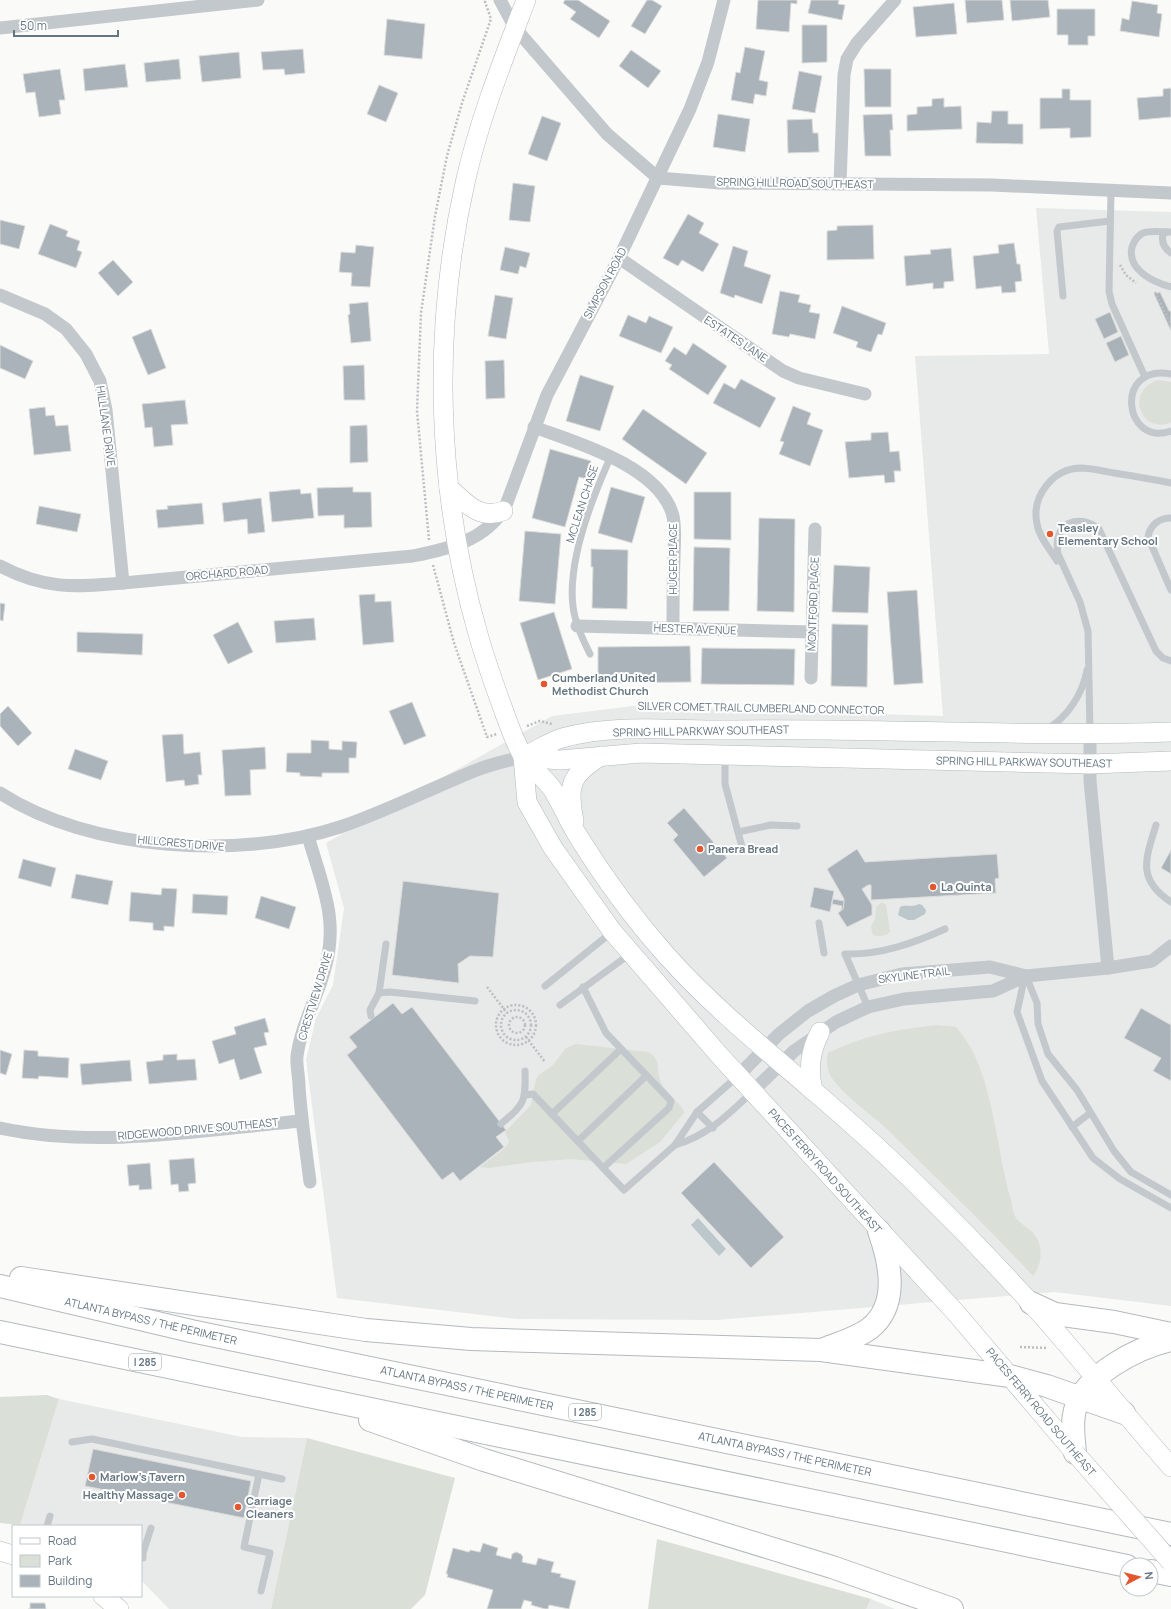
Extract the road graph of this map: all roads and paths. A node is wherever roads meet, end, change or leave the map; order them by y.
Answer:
1 (258, 0) edge
2 (487, 0) edge
3 (500, 0) edge
4 (526, 0) edge
5 (724, 0) edge
6 (895, 0) edge
7 (0, 28) edge
8 (515, 28) junction
9 (658, 178) junction
10 (840, 184) junction
11 (1112, 192) junction
12 (1171, 193) edge
13 (1110, 221) junction
14 (1169, 232) edge
15 (1171, 253) edge
16 (619, 258) junction
17 (1120, 259) dead end
18 (1137, 283) dead end
19 (1171, 287) edge
20 (1149, 290) dead end
21 (0, 295) edge
22 (1063, 296) dead end
23 (1171, 314) edge
24 (1167, 316) junction
25 (1171, 325) edge
26 (1171, 374) edge
27 (1145, 377) junction
28 (865, 394) dead end
29 (534, 427) junction
30 (1171, 431) edge
31 (610, 456) junction
32 (1171, 482) edge
33 (449, 488) junction
34 (503, 511) junction
35 (1171, 518) edge
36 (816, 529) dead end
37 (457, 544) junction
38 (431, 552) junction
39 (0, 566) edge
40 (1069, 577) junction
41 (123, 583) junction
42 (1171, 590) edge
43 (577, 626) junction
44 (672, 628) junction
45 (812, 632) junction
46 (1090, 648) junction
47 (590, 654) dead end
48 (1171, 661) edge
49 (811, 678) dead end
50 (558, 724) dead end
51 (512, 731) junction
52 (1171, 732) edge
53 (1037, 734) junction
54 (1090, 735) junction
55 (726, 755) junction
56 (601, 756) junction
57 (523, 757) junction
58 (1171, 761) edge
59 (1090, 764) junction
60 (0, 793) edge
61 (1156, 825) dead end
62 (797, 826) dead end
63 (738, 832) junction
64 (577, 834) junction
65 (308, 836) junction
66 (742, 847) dead end
67 (1171, 902) edge
68 (819, 923) dead end
69 (945, 929) dead end
70 (612, 931) junction
71 (386, 944) dead end
72 (1171, 946) edge
73 (824, 953) dead end
74 (630, 954) junction
75 (1108, 968) junction
76 (1026, 976) junction
77 (858, 985) junction
78 (545, 986) dead end
79 (486, 987) dead end
80 (583, 987) junction
81 (379, 993) junction
82 (475, 1001) dead end
83 (560, 1004) dead end
84 (868, 1007) junction
85 (504, 1010) junction
86 (507, 1013) junction
87 (371, 1016) dead end
88 (529, 1016) junction
89 (502, 1020) junction
90 (523, 1020) junction
91 (509, 1022) junction
92 (820, 1032) junction
93 (517, 1034) junction
94 (526, 1037) junction
95 (517, 1040) junction
96 (528, 1041) junction
97 (621, 1049) junction
98 (764, 1049) junction
99 (545, 1062) dead end
100 (781, 1063) junction
101 (525, 1071) dead end
102 (646, 1076) junction
103 (738, 1076) junction
104 (753, 1091) junction
105 (813, 1091) junction
106 (525, 1095) junction
107 (697, 1112) junction
108 (1090, 1113) junction
109 (552, 1114) junction
110 (301, 1121) junction
111 (500, 1124) dead end
112 (1072, 1127) junction
113 (0, 1128) edge
114 (713, 1128) junction
115 (578, 1141) junction
116 (675, 1144) junction
117 (603, 1168) junction
118 (310, 1182) dead end
119 (1171, 1195) edge
120 (1171, 1207) edge
121 (879, 1231) junction
122 (0, 1274) edge
123 (0, 1286) edge
124 (1031, 1303) junction
125 (0, 1332) edge
126 (1171, 1334) edge
127 (1171, 1340) edge
128 (1020, 1347) dead end
129 (1055, 1348) dead end
130 (821, 1350) junction
131 (1010, 1376) junction
132 (1095, 1379) junction
133 (290, 1392) junction
134 (1080, 1397) junction
135 (1124, 1413) junction
136 (72, 1442) dead end
137 (1075, 1453) junction
138 (1171, 1467) edge
139 (259, 1474) junction
140 (282, 1479) dead end
141 (50, 1516) dead end
142 (47, 1525) edge
143 (151, 1528) dead end
144 (1171, 1534) edge
145 (0, 1551) edge
146 (12, 1554) edge
147 (144, 1558) dead end
148 (1171, 1562) edge
149 (1119, 1564) edge
150 (1159, 1573) edge
151 (1171, 1575) edge
152 (261, 1591) dead end
153 (104, 1597) edge
154 (119, 1609) edge
155 (952, 1609) edge

1 - 7 street
2 - 38 path
3 - 8 street
4 - 8 main road, PACES FERRY ROAD SOUTHEAST
5 - 9 street, SIMPSON ROAD
6 - 10 street
8 - 9 street
8 - 33 main road, PACES FERRY ROAD SOUTHEAST
9 - 10 street, SPRING HILL ROAD SOUTHEAST
9 - 16 street, SIMPSON ROAD
10 - 11 street, SPRING HILL ROAD SOUTHEAST
11 - 12 street, SPRING HILL ROAD SOUTHEAST
11 - 13 lane
13 - 22 lane
13 - 27 lane
14 - 15 lane
14 - 19 lane
16 - 28 street, ESTATES LANE
16 - 29 street, SIMPSON ROAD
17 - 18 path
20 - 24 path
21 - 41 street, HILL LANE DRIVE
23 - 24 path
24 - 25 path
26 - 27 lane
27 - 30 lane
29 - 31 street, HUGER PLACE
29 - 34 street, SIMPSON ROAD
31 - 43 lane, MCLEAN CHASE
31 - 44 street, HUGER PLACE
32 - 40 lane
33 - 34 main road
33 - 37 main road, PACES FERRY ROAD SOUTHEAST
34 - 37 street, SIMPSON ROAD
35 - 42 lane
36 - 45 street, MONTFORD PLACE
37 - 38 street, ORCHARD ROAD
37 - 51 main road, PACES FERRY ROAD SOUTHEAST
38 - 41 street, ORCHARD ROAD
38 - 51 path
39 - 41 street, ORCHARD ROAD
40 - 46 lane
40 - 48 lane
43 - 44 street, HESTER AVENUE
43 - 47 lane, MCLEAN CHASE
44 - 45 street, HESTER AVENUE
45 - 49 street, MONTFORD PLACE
46 - 53 lane
46 - 54 lane
50 - 51 path
51 - 57 main road, PACES FERRY ROAD SOUTHEAST
52 - 54 main road, SPRING HILL PARKWAY SOUTHEAST
53 - 54 main road, SPRING HILL PARKWAY SOUTHEAST
53 - 57 main road, SPRING HILL PARKWAY SOUTHEAST
54 - 59 street
55 - 56 main road, SPRING HILL PARKWAY SOUTHEAST
55 - 59 main road, SPRING HILL PARKWAY SOUTHEAST
55 - 63 lane
56 - 57 main road, SPRING HILL PARKWAY SOUTHEAST
56 - 64 main road
57 - 64 main road, PACES FERRY ROAD SOUTHEAST
57 - 65 street, HILLCREST DRIVE
57 - 70 main road, PACES FERRY ROAD SOUTHEAST
58 - 59 main road, SPRING HILL PARKWAY SOUTHEAST
59 - 75 street
60 - 65 street, HILLCREST DRIVE
61 - 67 lane
62 - 63 lane
63 - 66 lane
64 - 98 main road, PACES FERRY ROAD SOUTHEAST
65 - 110 street, CRESTVIEW DRIVE
68 - 73 lane
69 - 77 lane
70 - 74 main road, PACES FERRY ROAD SOUTHEAST
70 - 78 lane
71 - 81 lane
72 - 75 street, SKYLINE TRAIL
74 - 80 lane
74 - 103 main road, PACES FERRY ROAD SOUTHEAST
75 - 76 street, SKYLINE TRAIL
76 - 77 street, SKYLINE TRAIL
76 - 84 street, SKYLINE TRAIL
76 - 108 lane
76 - 112 lane
77 - 84 lane
77 - 98 street, SKYLINE TRAIL
79 - 85 path
80 - 83 lane
80 - 97 lane
81 - 82 lane
81 - 87 lane
84 - 92 street, SKYLINE TRAIL
85 - 86 path
85 - 96 path
85 - 96 path
86 - 88 path
86 - 89 path
88 - 90 path
88 - 94 path
89 - 91 path
89 - 95 path
90 - 91 path
90 - 93 path
91 - 93 path
92 - 100 street, SKYLINE TRAIL
92 - 105 main road
93 - 95 path
94 - 95 path
94 - 96 path
96 - 99 path
97 - 102 lane
97 - 109 lane
98 - 100 main road, PACES FERRY ROAD SOUTHEAST
98 - 103 street, SKYLINE TRAIL
100 - 104 street, SKYLINE TRAIL
100 - 105 main road, PACES FERRY ROAD SOUTHEAST
101 - 106 lane
102 - 115 lane
102 - 117 lane
103 - 104 main road, PACES FERRY ROAD SOUTHEAST
103 - 107 lane
104 - 114 lane
104 - 121 main road, PACES FERRY ROAD SOUTHEAST
105 - 124 main road, PACES FERRY ROAD SOUTHEAST
106 - 109 lane
106 - 111 lane
107 - 114 lane
107 - 116 lane
108 - 112 lane
108 - 119 lane
109 - 115 lane
110 - 113 street, RIDGEWOOD DRIVE SOUTHEAST
110 - 118 street, CRESTVIEW DRIVE
112 - 120 lane
114 - 116 lane
115 - 117 lane
116 - 117 lane
121 - 130 highway
121 - 131 main road, PACES FERRY ROAD SOUTHEAST
122 - 130 highway
123 - 144 highway, ATLANTA BYPASS / THE PERIMETER / I 285
124 - 126 highway
124 - 132 main road, PACES FERRY ROAD SOUTHEAST
125 - 133 highway, I 285
127 - 132 highway
128 - 129 path
130 - 131 highway
131 - 134 highway
131 - 137 main road, PACES FERRY ROAD SOUTHEAST
132 - 134 highway
132 - 135 main road, PACES FERRY ROAD SOUTHEAST
133 - 149 highway, I 285
133 - 155 highway
134 - 135 highway
134 - 137 highway
135 - 138 main road, PACES FERRY ROAD SOUTHEAST
136 - 139 lane
137 - 148 main road, PACES FERRY ROAD SOUTHEAST, bridge
139 - 140 lane
139 - 152 lane
141 - 142 lane
143 - 147 lane
145 - 146 main road
150 - 151 highway
153 - 154 main road

